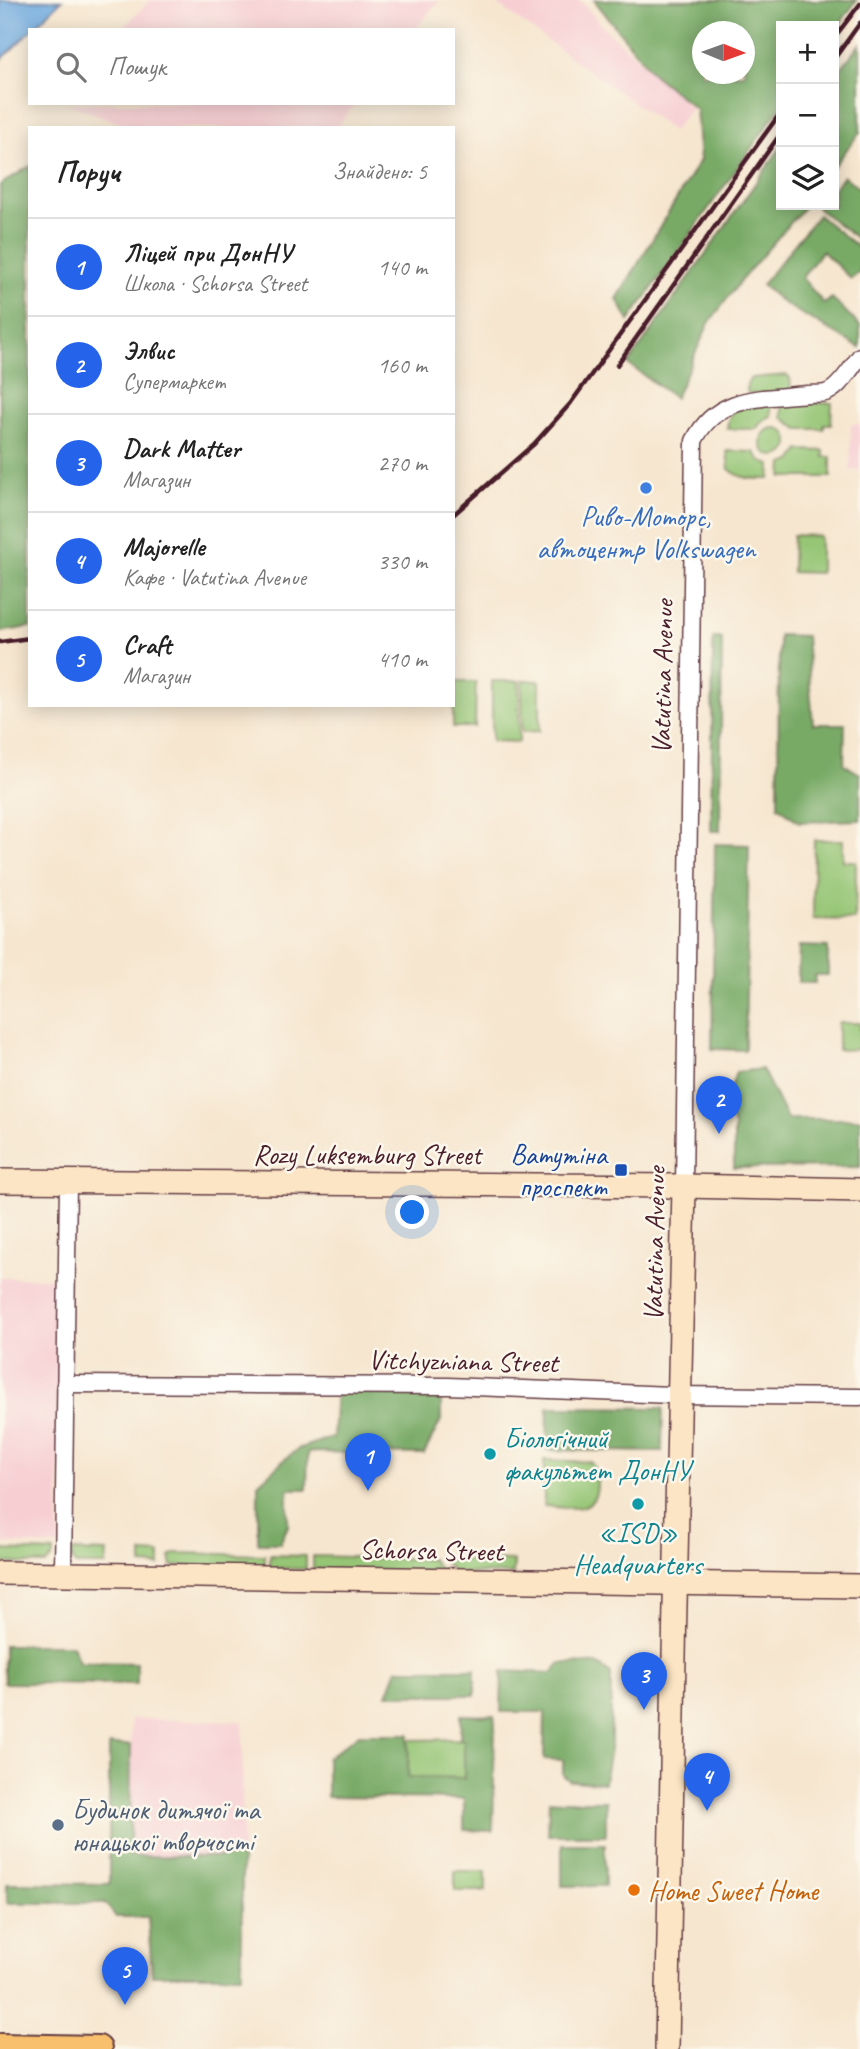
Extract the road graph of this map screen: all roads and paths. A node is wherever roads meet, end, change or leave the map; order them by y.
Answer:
1 (860, 356) edge
2 (0, 1181) edge
3 (68, 1182) junction
4 (684, 1186) junction
5 (860, 1190) edge
6 (65, 1384) junction
7 (681, 1395) junction
8 (860, 1397) edge
9 (0, 1573) edge
10 (63, 1573) junction
11 (677, 1584) junction
12 (860, 1587) edge
13 (0, 2047) edge
14 (97, 2049) edge
15 (667, 2049) edge

1 - 4 street, Vatutina Avenue
2 - 3 street, Rozy Luksemburg Street
3 - 4 street, Rozy Luksemburg Street
3 - 6 street
4 - 5 street, Rozy Luksemburg Street
4 - 7 street, Vatutina Avenue
6 - 7 street, Vitchyzniana Street
6 - 10 street
7 - 8 street, Vitchyzniana Street
7 - 11 street, Vatutina Avenue
9 - 10 street, Schorsa Street
10 - 11 street, Schorsa Street
11 - 12 street, Schorsa Street
11 - 15 street, Vatutina Avenue
13 - 14 main road

